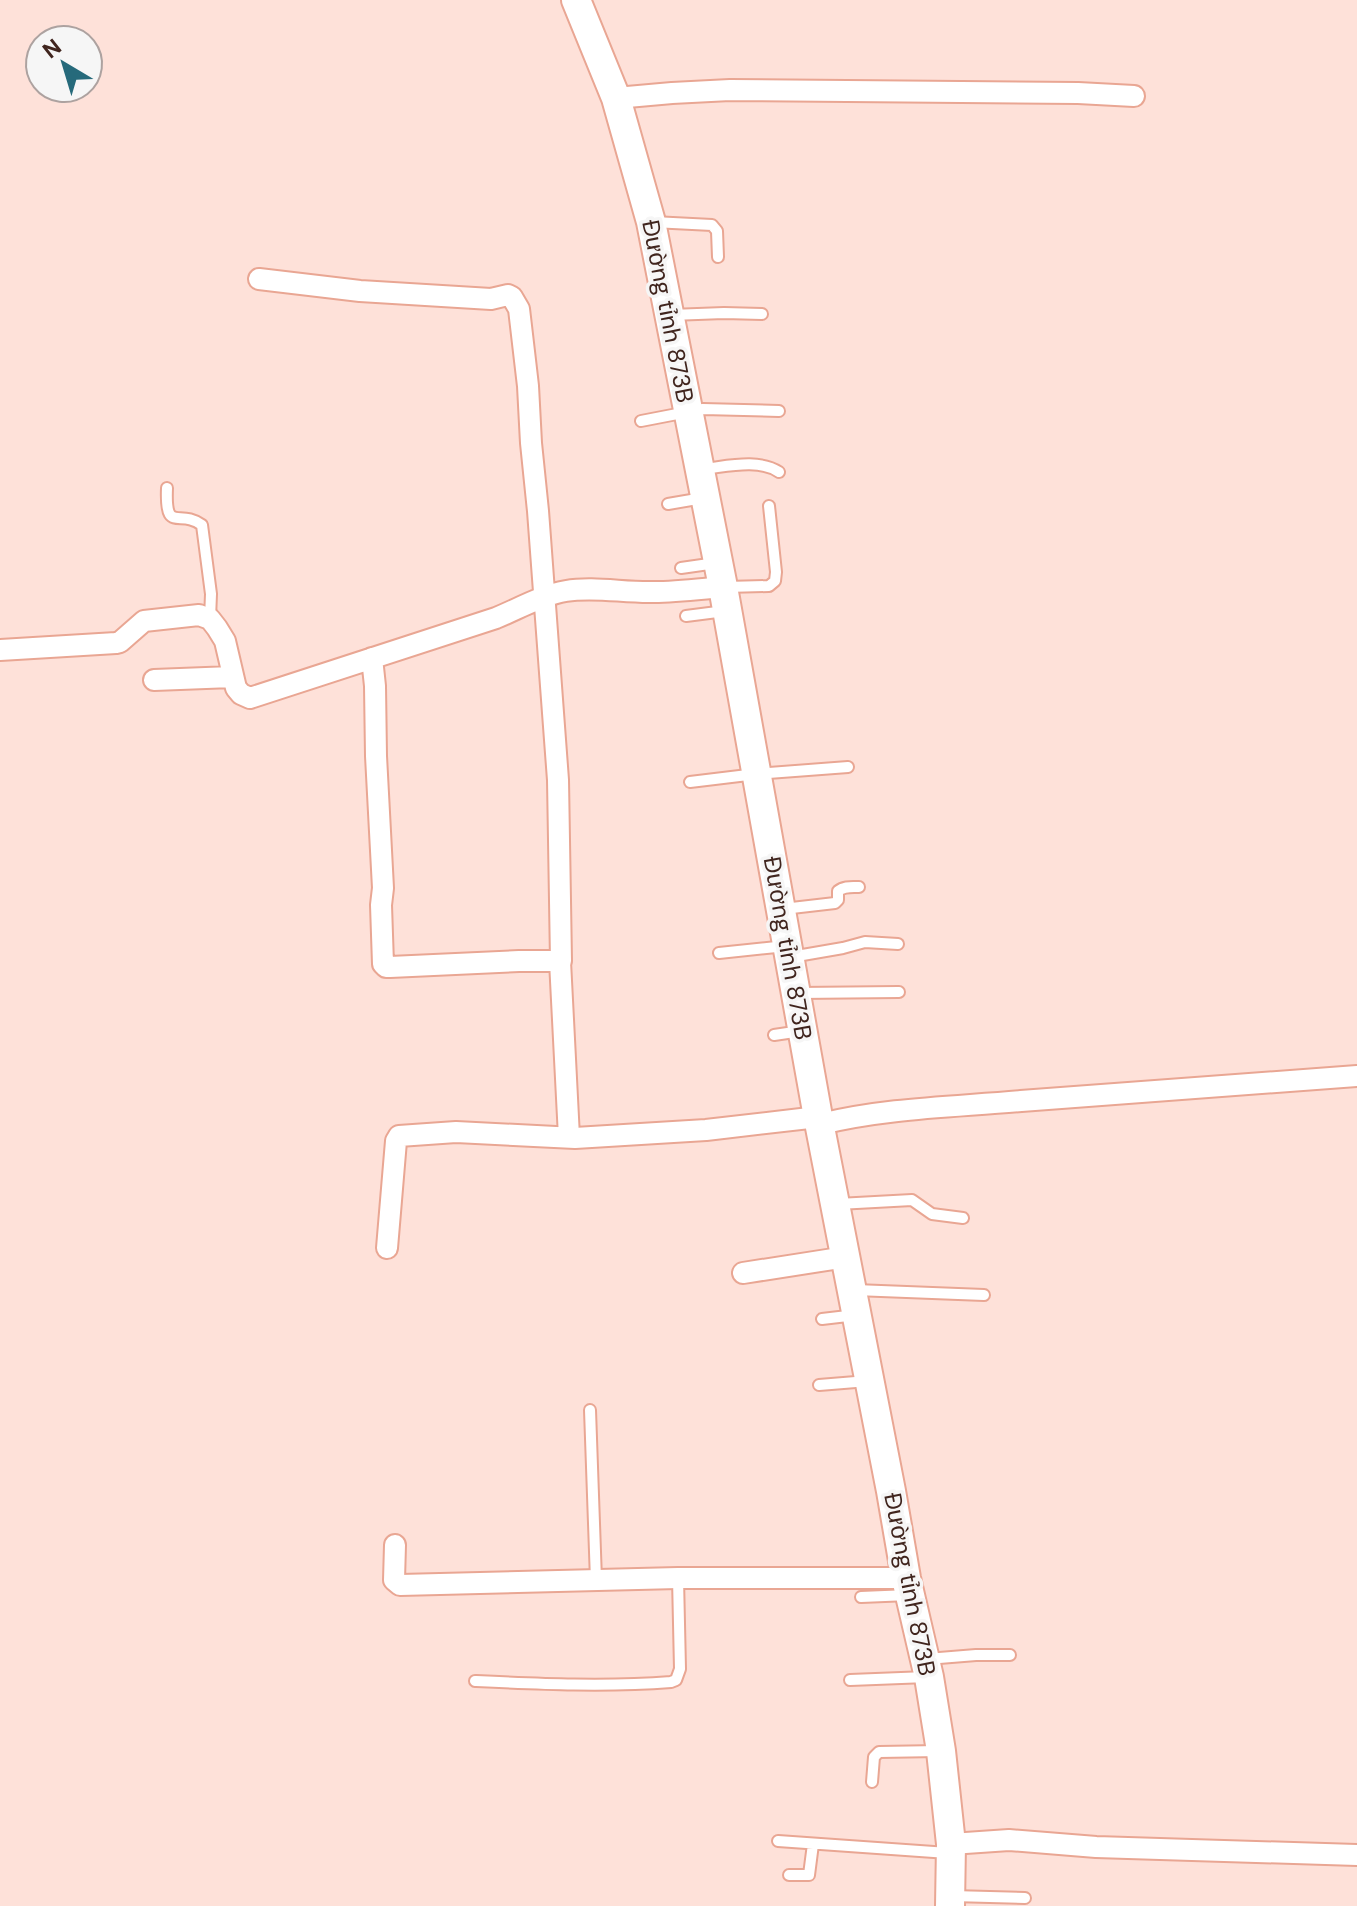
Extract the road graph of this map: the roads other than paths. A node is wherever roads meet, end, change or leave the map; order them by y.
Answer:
1 (576, 0) edge
2 (1134, 96) dead end
3 (616, 98) junction
4 (651, 222) junction
5 (718, 257) dead end
6 (259, 279) dead end
7 (762, 314) dead end
8 (669, 316) junction
9 (688, 410) junction
10 (779, 411) dead end
11 (641, 421) dead end
12 (700, 470) junction
13 (779, 472) dead end
14 (167, 488) dead end
15 (705, 497) junction
16 (668, 504) dead end
17 (769, 506) dead end
18 (681, 568) dead end
19 (722, 587) junction
20 (544, 596) junction
21 (686, 616) dead end
22 (210, 619) junction
23 (0, 650) edge
24 (372, 658) junction
25 (232, 677) junction
26 (154, 680) dead end
27 (848, 767) dead end
28 (756, 774) junction
29 (690, 782) dead end
30 (859, 887) dead end
31 (781, 909) junction
32 (898, 944) dead end
33 (788, 952) junction
34 (719, 953) dead end
35 (560, 961) junction
36 (899, 992) dead end
37 (796, 993) junction
38 (803, 1030) junction
39 (774, 1035) dead end
40 (1357, 1076) edge
41 (828, 1120) junction
42 (569, 1137) junction
43 (836, 1204) junction
44 (963, 1218) dead end
45 (387, 1248) dead end
46 (846, 1257) junction
47 (743, 1273) dead end
48 (984, 1295) dead end
49 (855, 1302) junction
50 (822, 1319) dead end
51 (870, 1380) junction
52 (819, 1385) dead end
53 (590, 1410) dead end
54 (395, 1545) dead end
55 (678, 1578) junction
56 (596, 1580) junction
57 (908, 1586) junction
58 (861, 1597) dead end
59 (1010, 1655) dead end
60 (927, 1668) junction
61 (850, 1680) dead end
62 (475, 1681) dead end
63 (941, 1751) junction
64 (872, 1782) dead end
65 (778, 1841) dead end
66 (813, 1844) junction
67 (959, 1846) junction
68 (1357, 1855) edge
69 (789, 1875) dead end
70 (1025, 1898) dead end
71 (950, 1901) edge

1 - 3 main road, Đường tỉnh 873B
2 - 3 street
3 - 4 main road, Đường tỉnh 873B
4 - 5 lane
4 - 8 main road, Đường tỉnh 873B
6 - 20 street
7 - 8 lane
8 - 9 main road, Đường tỉnh 873B
9 - 10 lane
9 - 11 lane
9 - 12 main road, Đường tỉnh 873B
12 - 13 lane
12 - 15 main road, Đường tỉnh 873B
14 - 22 lane
15 - 16 lane
15 - 19 main road, Đường tỉnh 873B
17 - 19 lane
18 - 19 lane
19 - 20 street
19 - 21 lane
19 - 28 main road, Đường tỉnh 873B
20 - 24 street
20 - 35 street
22 - 23 street
22 - 25 street
24 - 25 street
24 - 35 street
25 - 26 street
27 - 28 lane
28 - 29 lane
28 - 31 main road, Đường tỉnh 873B
30 - 31 lane
31 - 33 main road, Đường tỉnh 873B
32 - 33 lane
33 - 34 lane
33 - 37 main road, Đường tỉnh 873B
35 - 42 street
36 - 37 lane
37 - 38 main road, Đường tỉnh 873B
38 - 39 lane
38 - 41 main road, Đường tỉnh 873B
40 - 41 street
41 - 42 street
41 - 43 main road, Đường tỉnh 873B
42 - 45 street
43 - 44 lane
43 - 46 main road, Đường tỉnh 873B
46 - 47 street
46 - 49 main road, Đường tỉnh 873B
48 - 49 lane
49 - 50 lane
49 - 51 main road, Đường tỉnh 873B
51 - 52 lane
51 - 57 main road, Đường tỉnh 873B
53 - 56 lane
54 - 56 street
55 - 56 street
55 - 57 street
55 - 62 lane
57 - 58 lane
57 - 60 main road, Đường tỉnh 873B
59 - 60 lane
60 - 61 lane
60 - 63 main road, Đường tỉnh 873B
63 - 64 lane
63 - 67 main road, Đường tỉnh 873B
65 - 66 lane
66 - 67 lane
66 - 69 lane
67 - 68 street
67 - 71 main road, Đường tỉnh 873B
70 - 71 lane

